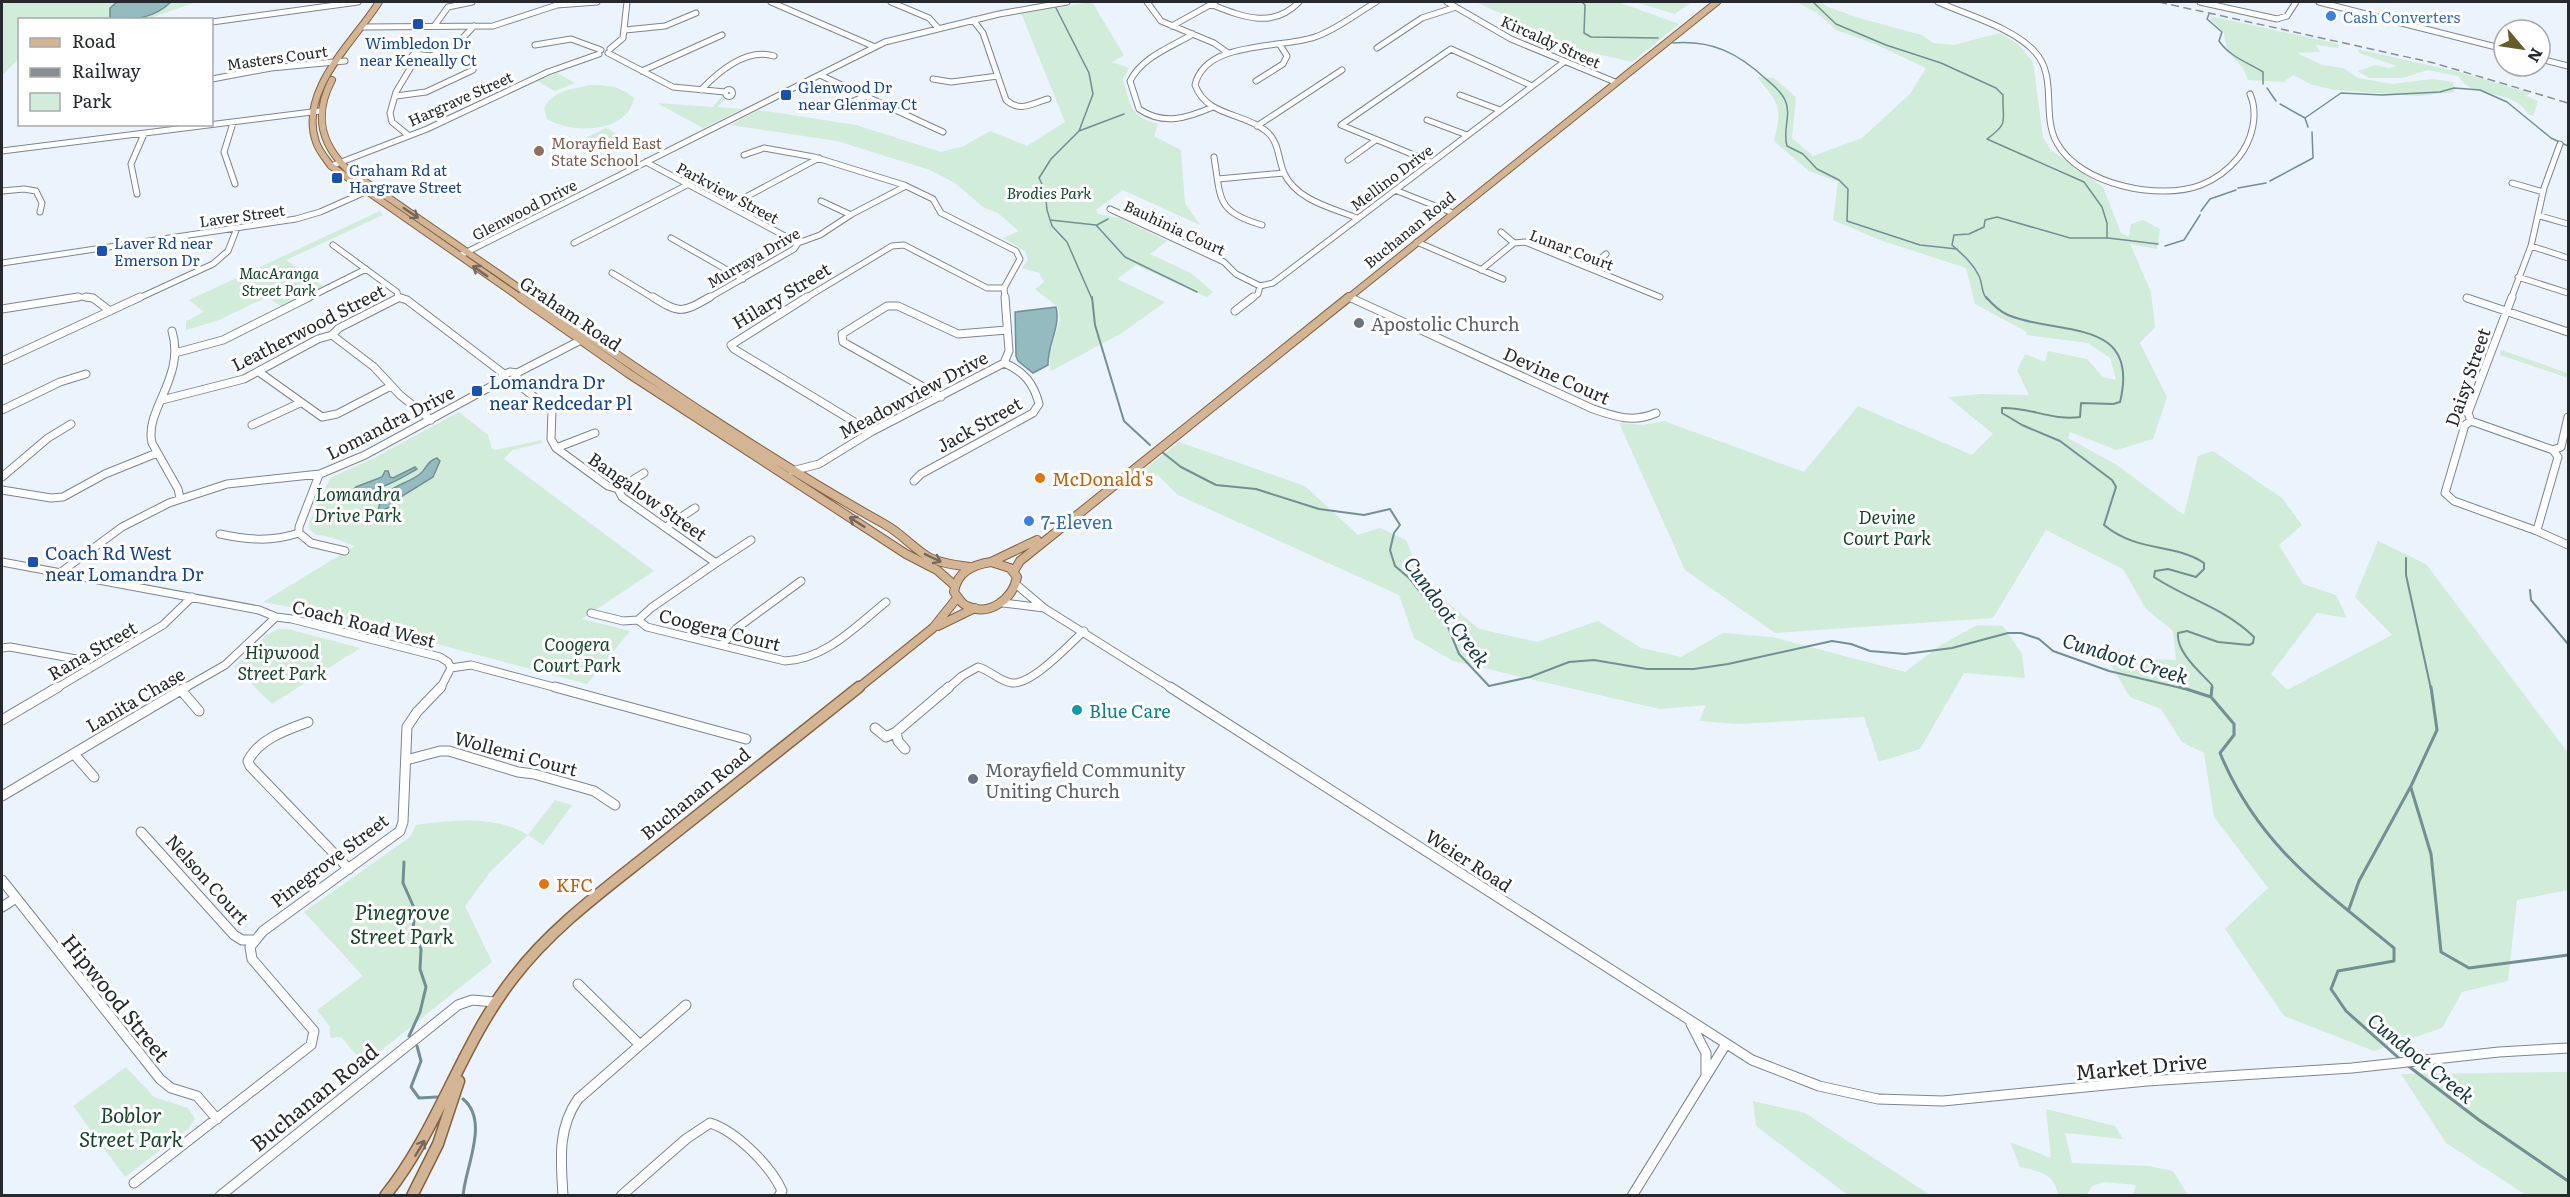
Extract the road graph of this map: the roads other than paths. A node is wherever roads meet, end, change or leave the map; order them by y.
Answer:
1 (358, 2) edge
2 (379, 2) edge
3 (385, 2) edge
4 (472, 2) edge
5 (597, 2) edge
6 (626, 2) edge
7 (777, 2) edge
8 (891, 2) edge
9 (1067, 2) edge
10 (1148, 2) edge
11 (1299, 2) edge
12 (1376, 2) edge
13 (1447, 2) edge
14 (1717, 2) edge
15 (1938, 2) edge
16 (2200, 2) edge
17 (2296, 2) edge
18 (2319, 2) edge
19 (1213, 3) edge
20 (1456, 7) junction
21 (696, 13) dead end
22 (973, 20) junction
23 (213, 22) edge
24 (435, 25) junction
25 (474, 26) junction
26 (1172, 26) junction
27 (365, 28) junction
28 (938, 28) junction
29 (625, 30) junction
30 (566, 31) dead end
31 (731, 34) dead end
32 (1193, 34) junction
33 (564, 39) junction
34 (1280, 45) junction
35 (531, 46) dead end
36 (874, 47) junction
37 (2492, 47) edge
38 (1377, 48) dead end
39 (609, 51) junction
40 (600, 52) junction
41 (1228, 53) junction
42 (782, 55) dead end
43 (342, 61) junction
44 (1564, 62) junction
45 (2552, 62) edge
46 (2568, 66) edge
47 (475, 69) dead end
48 (1342, 70) dead end
49 (642, 71) junction
50 (820, 75) junction
51 (998, 76) junction
52 (213, 79) edge
53 (933, 79) dead end
54 (1256, 81) dead end
55 (1615, 82) junction
56 (1532, 86) junction
57 (701, 90) junction
58 (725, 92) dead end
59 (2250, 94) dead end
60 (1460, 95) dead end
61 (396, 96) junction
62 (865, 96) junction
63 (1048, 99) dead end
64 (845, 105) dead end
65 (1213, 107) junction
66 (1500, 110) junction
67 (320, 111) junction
68 (312, 112) junction
69 (1427, 120) dead end
70 (233, 123) junction
71 (213, 125) edge
72 (209, 126) edge
73 (1257, 126) junction
74 (944, 132) dead end
75 (144, 134) junction
76 (408, 135) junction
77 (1467, 135) junction
78 (1376, 141) junction
79 (2560, 144) dead end
80 (2, 151) edge
81 (744, 155) dead end
82 (1214, 157) dead end
83 (819, 158) junction
84 (1348, 160) dead end
85 (646, 162) junction
86 (1431, 162) junction
87 (340, 163) junction
88 (331, 166) junction
89 (1284, 173) junction
90 (1218, 179) junction
91 (2512, 183) dead end
92 (235, 184) dead end
93 (687, 184) junction
94 (906, 186) junction
95 (375, 188) junction
96 (1395, 190) junction
97 (2, 191) edge
98 (366, 192) junction
99 (2543, 192) junction
100 (137, 194) dead end
101 (821, 201) dead end
102 (729, 206) junction
103 (1110, 209) dead end
104 (39, 212) dead end
105 (1453, 213) junction
106 (851, 215) junction
107 (2540, 216) junction
108 (1357, 218) junction
109 (2568, 224) edge
110 (1262, 225) dead end
111 (237, 228) junction
112 (1501, 232) dead end
113 (671, 238) dead end
114 (1417, 242) junction
115 (574, 243) dead end
116 (798, 243) junction
117 (1514, 243) junction
118 (333, 245) dead end
119 (2531, 246) junction
120 (467, 251) junction
121 (1606, 254) dead end
122 (458, 256) junction
123 (2568, 258) edge
124 (2, 263) edge
125 (1590, 268) junction
126 (366, 269) junction
127 (1481, 270) junction
128 (612, 273) dead end
129 (2518, 277) junction
130 (743, 279) junction
131 (1503, 279) dead end
132 (1260, 286) junction
133 (1004, 288) junction
134 (2568, 293) edge
135 (1348, 297) junction
136 (1660, 297) dead end
137 (398, 298) junction
138 (2467, 298) dead end
139 (2, 309) edge
140 (110, 311) junction
141 (1235, 311) dead end
142 (2506, 311) junction
143 (1006, 330) junction
144 (172, 332) dead end
145 (2568, 332) edge
146 (332, 335) junction
147 (591, 336) junction
148 (580, 340) junction
149 (175, 353) junction
150 (2, 361) edge
151 (1004, 363) junction
152 (259, 372) junction
153 (86, 374) dead end
154 (515, 377) junction
155 (503, 378) junction
156 (391, 386) junction
157 (941, 397) junction
158 (162, 400) junction
159 (300, 403) junction
160 (2, 410) edge
161 (1656, 413) dead end
162 (2568, 417) edge
163 (431, 420) junction
164 (2471, 421) junction
165 (71, 424) dead end
166 (252, 425) dead end
167 (871, 432) junction
168 (594, 433) dead end
169 (556, 448) junction
170 (2553, 450) junction
171 (158, 453) junction
172 (819, 464) junction
173 (792, 471) junction
174 (644, 473) dead end
175 (319, 475) junction
176 (2, 477) edge
177 (1119, 479) junction
178 (808, 481) junction
179 (914, 481) dead end
180 (618, 489) junction
181 (2, 490) edge
182 (180, 498) junction
183 (695, 508) dead end
184 (666, 527) junction
185 (2537, 530) junction
186 (299, 533) junction
187 (220, 534) dead end
188 (751, 540) dead end
189 (2568, 544) edge
190 (345, 551) dead end
191 (2, 562) edge
192 (991, 562) junction
193 (716, 563) junction
194 (970, 567) junction
195 (1014, 571) junction
196 (61, 572) junction
197 (801, 581) dead end
198 (954, 585) junction
199 (1018, 585) junction
200 (192, 597) junction
201 (957, 598) junction
202 (886, 602) dead end
203 (1003, 603) junction
204 (975, 608) junction
205 (1044, 608) junction
206 (591, 613) dead end
207 (276, 617) junction
208 (638, 620) junction
209 (933, 628) junction
210 (1084, 631) junction
211 (722, 645) junction
212 (2, 648) edge
213 (451, 668) junction
214 (89, 669) junction
215 (181, 690) junction
216 (199, 711) dead end
217 (2, 720) edge
218 (308, 722) dead end
219 (875, 728) dead end
220 (896, 732) junction
221 (746, 739) dead end
222 (905, 749) dead end
223 (74, 754) junction
224 (406, 760) junction
225 (94, 777) dead end
226 (2, 796) edge
227 (615, 805) dead end
228 (141, 832) dead end
229 (348, 869) junction
230 (2, 880) edge
231 (16, 898) junction
232 (2, 907) edge
233 (254, 940) junction
234 (578, 984) dead end
235 (495, 1002) junction
236 (686, 1005) dead end
237 (1687, 1019) junction
238 (476, 1037) junction
239 (1726, 1044) junction
240 (640, 1045) junction
241 (2568, 1048) edge
242 (1706, 1076) junction
243 (217, 1119) junction
244 (134, 1183) dead end
245 (220, 1196) edge
246 (385, 1196) edge
247 (412, 1196) edge
248 (563, 1196) edge
249 (621, 1196) edge
250 (779, 1196) edge
251 (1632, 1196) edge

1 - 23 street
2 - 27 main road, Graham Road
3 - 27 main road, Graham Road
4 - 24 street
5 - 25 street
6 - 29 street
7 - 36 street
8 - 28 street
9 - 22 street, Glenwood Drive
10 - 26 street
11 - 19 street
12 - 34 street
13 - 20 street, Kircaldy Street
14 - 55 main road, Buchanan Road
15 - 59 street
16 - 17 street
18 - 37 street
19 - 26 street
20 - 38 street
20 - 44 street, Kircaldy Street
21 - 29 street
22 - 28 street, Glenwood Drive
22 - 51 street
24 - 25 street
24 - 27 street
25 - 61 street
26 - 32 street
27 - 43 main road, Graham Road
28 - 36 street, Glenwood Drive
29 - 39 street
30 - 33 street
31 - 49 street
32 - 41 street
32 - 65 street
33 - 35 street
33 - 40 street
34 - 41 street
34 - 54 street
36 - 50 street, Glenwood Drive
39 - 40 street
39 - 49 street
40 - 76 street, Hargrave Street
41 - 65 street
42 - 57 street
43 - 52 street, Masters Court
43 - 67 main road, Graham Road
43 - 68 main road, Graham Road
44 - 55 street, Kircaldy Street
44 - 56 street, Mellino Drive
45 - 46 street
47 - 61 street
48 - 73 street
49 - 57 street
50 - 62 street
50 - 85 street, Glenwood Drive
51 - 53 street
51 - 63 street
55 - 105 main road, Buchanan Road
56 - 66 street, Mellino Drive
56 - 78 street
57 - 58 street
60 - 66 street
61 - 76 street
62 - 64 street
62 - 74 street
65 - 73 street
66 - 77 street, Mellino Drive
67 - 68 street
67 - 87 main road, Graham Road
68 - 70 street
68 - 88 main road, Graham Road
69 - 77 street
70 - 71 street
70 - 92 street
72 - 75 street
73 - 89 street
75 - 80 street
75 - 100 street
76 - 87 street, Hargrave Street
77 - 86 street, Mellino Drive
78 - 84 street
78 - 86 street
79 - 99 street, Daisy Street
81 - 83 street
82 - 90 street
83 - 94 street
83 - 102 street
85 - 93 street, Parkview Street
85 - 120 street, Glenwood Drive
86 - 96 street, Mellino Drive
87 - 88 street, Hargrave Street
87 - 95 main road, Graham Road
88 - 98 main road, Graham Road
89 - 90 street
89 - 108 street
90 - 110 street
91 - 99 street
93 - 102 street, Parkview Street
93 - 115 street
94 - 106 street, Murraya Drive
94 - 133 street
95 - 98 street, Laver Street
95 -> 120 main road, Graham Road
96 - 105 street
96 - 108 street, Mellino Drive
97 - 104 street
98 - 111 street, Laver Street
98 - 122 main road, Graham Road
99 - 107 street, Daisy Street
101 - 106 street
102 - 116 street, Parkview Street
103 - 132 street, Bauhinia Court
105 - 114 main road, Buchanan Road
106 - 116 street, Murraya Drive
107 - 109 street
107 - 119 street, Daisy Street
108 - 132 street, Mellino Drive
111 - 124 street, Laver Street
111 - 140 street
112 - 117 street
113 - 130 street
114 - 127 street
114 - 135 main road, Buchanan Road
116 - 130 street, Murraya Drive
117 - 125 street, Lunar Court
117 - 127 street, Lunar Court
118 - 126 street
119 - 123 street
119 - 129 street, Daisy Street
120 - 122 street, Glenwood Drive
120 - 147 main road, Graham Road
121 - 125 street
148 -> 122 main road, Graham Road
125 - 136 street, Lunar Court
126 - 137 street
126 - 149 street
127 - 131 street
128 - 130 street, Murraya Drive
129 - 134 street
129 - 142 street, Daisy Street
132 - 141 street, Mellino Drive
133 - 143 street, Meadowview Drive
133 - 167 street, Hilary Street
135 - 161 street, Devine Court
135 - 177 main road, Buchanan Road
137 - 146 street, Leatherwood Street
137 - 155 street
138 - 142 street
139 - 140 street
140 - 150 street
142 - 145 street
142 - 164 street, Daisy Street
143 - 151 street, Meadowview Drive
143 - 157 street
144 - 149 street
146 - 152 street, Leatherwood Street
146 - 156 street
147 - 148 street
147 - 173 main road, Graham Road
148 - 154 street
198 -> 148 main road, Graham Road
149 - 158 street
151 - 157 street, Meadowview Drive
151 - 179 street, Jack Street
152 - 158 street, Leatherwood Street
152 - 159 street
153 - 160 street
154 - 155 street
154 - 169 street
155 - 163 street, Lomandra Drive
156 - 159 street
156 - 163 street
157 - 167 street, Meadowview Drive
158 - 171 street
159 - 166 street
162 - 170 street
163 - 175 street, Lomandra Drive
164 - 170 street
164 - 185 street, Daisy Street
165 - 176 street
167 - 172 street, Meadowview Drive
168 - 169 street
169 - 180 street, Bangalow Street
170 - 185 street
171 - 181 street
171 - 182 street
172 - 173 street, Meadowview Drive
172 - 178 street, Meadowview Drive
173 - 178 main road, Graham Road
174 - 180 street
175 - 182 street, Lomandra Drive
175 - 186 street
177 - 192 main road, Buchanan Road
177 - 195 main road, Buchanan Road
178 -> 194 main road, Graham Road
180 - 184 street, Bangalow Street
182 - 196 street, Lomandra Drive
183 - 184 street
184 - 193 street, Bangalow Street
185 - 189 street, Daisy Street
186 - 187 street
186 - 190 street
188 - 193 street
191 - 196 street, Coach Road West
192 - 194 main road
192 - 195 main road
193 - 208 street, Bangalow Street
194 - 198 main road
195 - 199 main road
196 - 200 street, Coach Road West
197 - 211 street
198 - 201 main road
199 - 203 main road
199 - 205 street, Weier Road
200 - 207 street, Coach Road West
200 - 214 street, Rana Street
201 - 204 main road
201 - 209 main road, Buchanan Road
202 - 211 street, Coogera Court
203 - 204 main road
203 - 205 street, Weier Road
204 - 209 main road, Buchanan Road
205 - 210 street, Weier Road
206 - 208 street, Coogera Court
207 - 213 street, Coach Road West
207 - 215 street, Lanita Chase
208 - 211 street, Coogera Court
209 - 235 main road, Buchanan Road
210 - 220 street
210 - 237 street, Weier Road
212 - 214 street
213 - 221 street, Coach Road West
213 - 224 street, Pinegrove Street
214 - 217 street, Rana Street
215 - 216 street
215 - 223 street, Lanita Chase
218 - 229 street
219 - 220 street
220 - 222 street
223 - 225 street
223 - 226 street, Lanita Chase
224 - 227 street, Wollemi Court
224 - 229 street, Pinegrove Street
228 - 233 street, Nelson Court
229 - 233 street, Pinegrove Street
230 - 231 street, Hipwood Street
231 - 232 street
231 - 243 street, Hipwood Street
233 - 243 street
234 - 240 street
235 - 238 main road, Buchanan Road
235 - 245 street, Buchanan Road
236 - 240 street
237 - 239 street, Weier Road
237 - 242 street
246 -> 238 main road, Buchanan Road
238 - 247 main road, Buchanan Road
239 - 241 street, Market Drive
239 - 242 street
240 - 248 street
242 - 251 street
243 - 244 street
249 - 250 street

